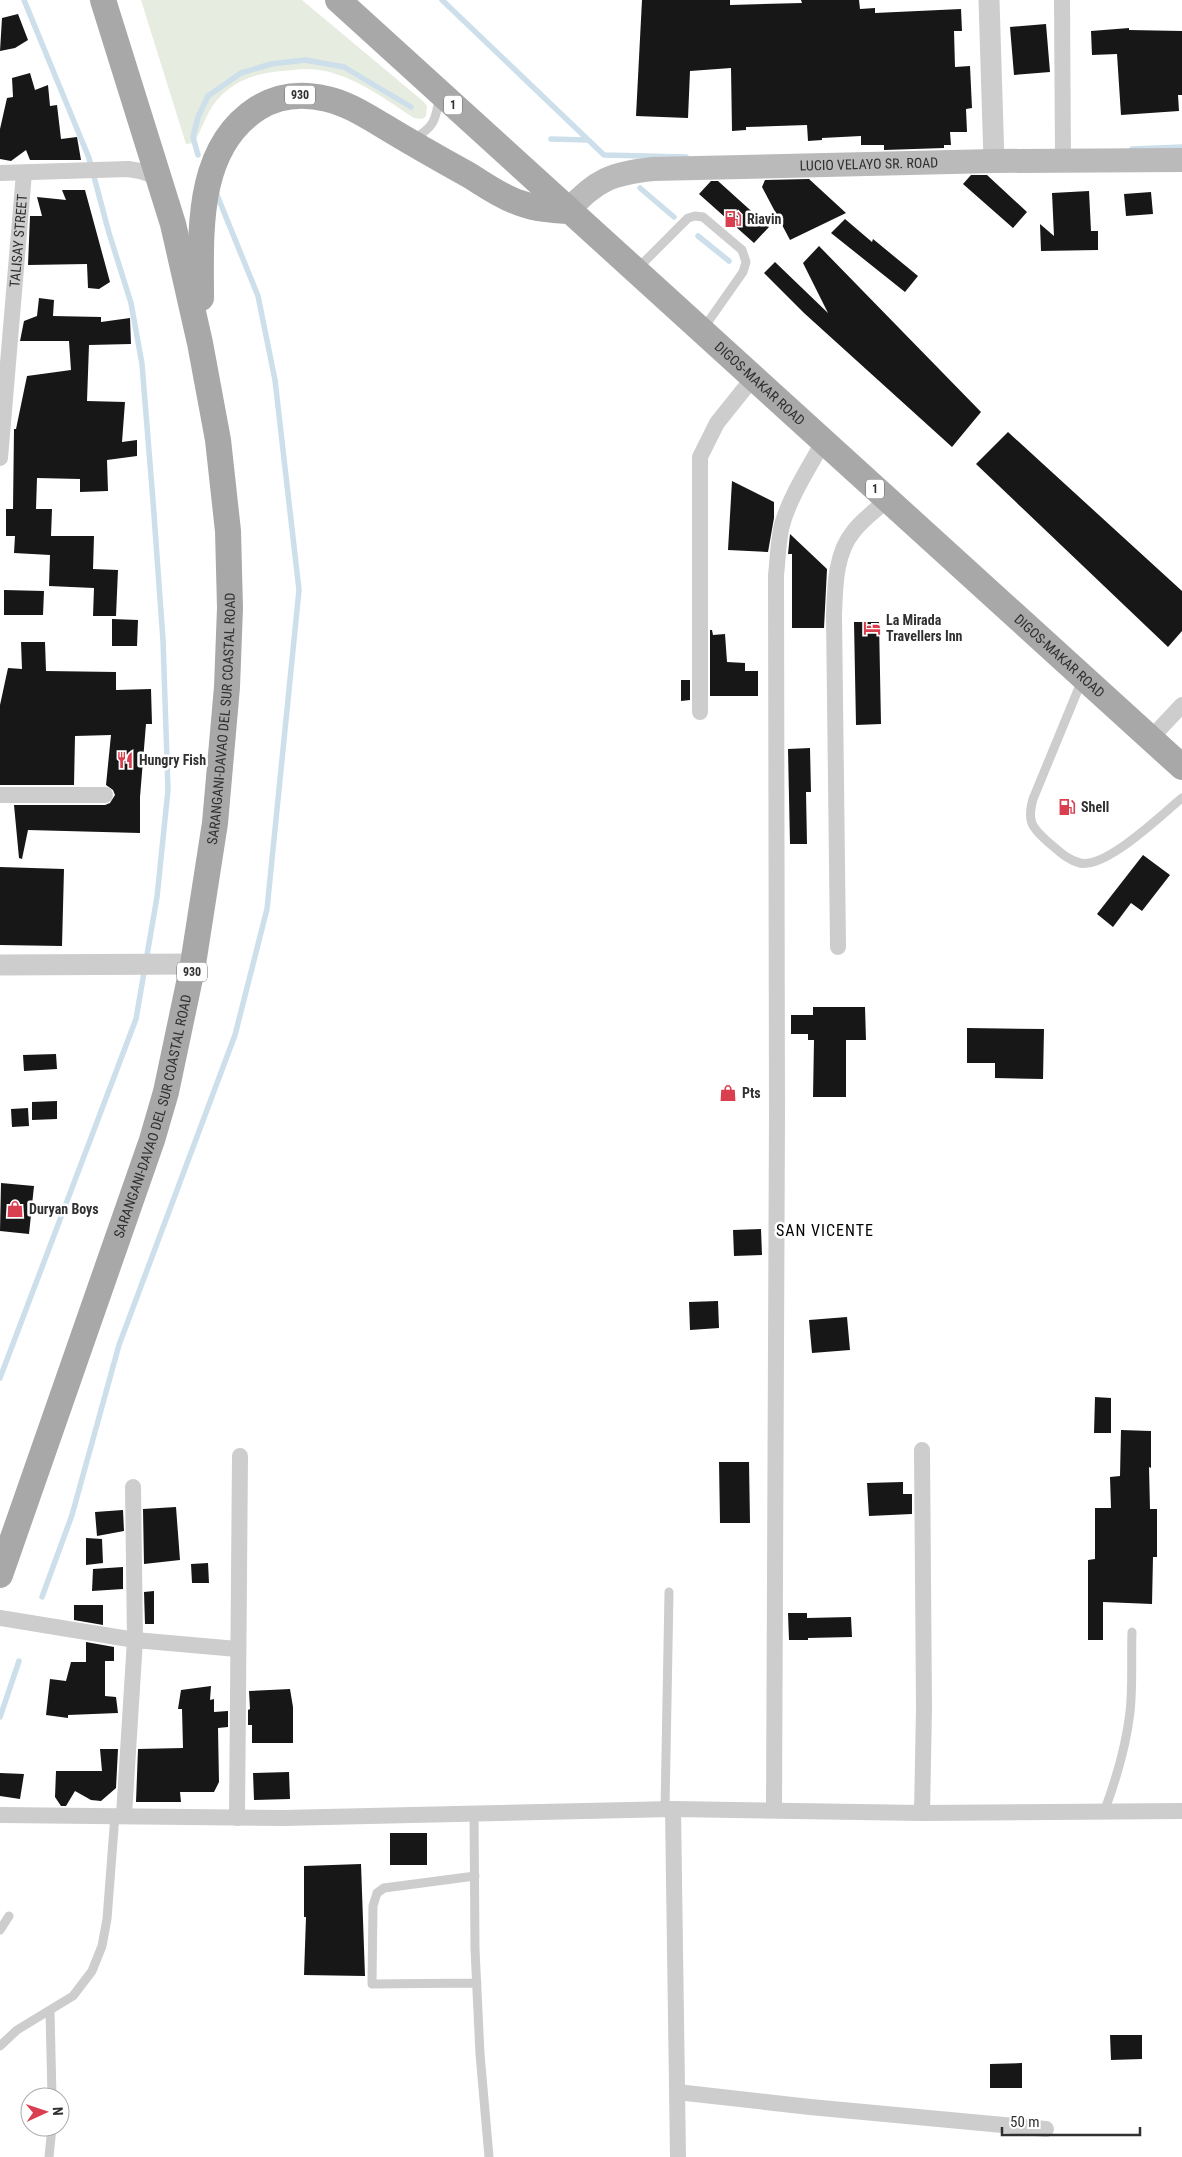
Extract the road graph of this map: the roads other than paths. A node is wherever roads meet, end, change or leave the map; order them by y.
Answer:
1 (103, 0) edge
2 (338, 0) edge
3 (989, 0) edge
4 (1062, 0) edge
5 (440, 93) junction
6 (408, 141) junction
7 (1063, 160) junction
8 (1182, 160) edge
9 (994, 161) junction
10 (0, 173) edge
11 (24, 173) junction
12 (160, 178) junction
13 (568, 211) junction
14 (635, 271) junction
15 (701, 332) junction
16 (200, 343) junction
17 (753, 378) junction
18 (823, 442) junction
19 (0, 458) edge
20 (887, 500) junction
21 (1083, 678) junction
22 (1182, 705) edge
23 (700, 712) dead end
24 (1150, 739) junction
25 (1182, 767) edge
26 (0, 795) edge
27 (105, 795) dead end
28 (1182, 798) edge
29 (838, 947) dead end
30 (193, 964) junction
31 (0, 965) edge
32 (922, 1450) dead end
33 (240, 1456) dead end
34 (133, 1487) dead end
35 (0, 1575) edge
36 (669, 1592) dead end
37 (0, 1618) edge
38 (1132, 1632) dead end
39 (135, 1640) junction
40 (237, 1648) junction
41 (669, 1809) junction
42 (774, 1810) junction
43 (1182, 1811) edge
44 (1104, 1812) junction
45 (474, 1813) junction
46 (922, 1813) junction
47 (0, 1815) edge
48 (119, 1815) junction
49 (237, 1818) junction
50 (475, 1876) junction
51 (8, 1916) dead end
52 (0, 1930) edge
53 (477, 1983) junction
54 (50, 2011) junction
55 (0, 2046) edge
56 (52, 2087) edge
57 (677, 2092) junction
58 (1046, 2129) dead end
59 (51, 2137) edge
60 (49, 2157) edge
61 (489, 2157) edge
62 (678, 2157) edge

1 - 12 main road, SARANGANI-DAVAO DEL SUR COASTAL ROAD / 930
2 - 5 main road, DIGOS-MAKAR ROAD / 1
3 - 9 street
4 - 7 street
5 - 6 lane
5 - 13 main road, DIGOS-MAKAR ROAD / 1
6 - 13 main road, SARANGANI-DAVAO DEL SUR COASTAL ROAD / 930
6 - 16 main road, SARANGANI-DAVAO DEL SUR COASTAL ROAD / 930
7 - 8 main road, LUCIO VELAYO SR. ROAD
7 - 9 main road, LUCIO VELAYO SR. ROAD
9 - 13 main road, LUCIO VELAYO SR. ROAD
10 - 11 street
11 - 12 street
11 - 19 street, TALISAY STREET
12 - 16 main road, SARANGANI-DAVAO DEL SUR COASTAL ROAD / 930
13 - 14 main road, DIGOS-MAKAR ROAD / 1
14 - 15 main road, DIGOS-MAKAR ROAD / 1
14 - 15 lane
15 - 17 main road, DIGOS-MAKAR ROAD / 1
16 - 30 main road, SARANGANI-DAVAO DEL SUR COASTAL ROAD / 930
17 - 18 main road, DIGOS-MAKAR ROAD / 1
17 - 23 street
18 - 20 main road, DIGOS-MAKAR ROAD / 1
18 - 42 street
20 - 21 main road, DIGOS-MAKAR ROAD / 1
20 - 29 street
21 - 24 main road, DIGOS-MAKAR ROAD / 1
21 - 28 lane
22 - 24 street
24 - 25 main road, DIGOS-MAKAR ROAD / 1
26 - 27 street
30 - 31 street
30 - 35 main road, SARANGANI-DAVAO DEL SUR COASTAL ROAD / 930
32 - 46 street
33 - 40 street
34 - 39 street
36 - 41 lane
37 - 39 street
38 - 44 lane
39 - 40 street
39 - 48 street
40 - 49 street
41 - 42 street
41 - 45 street
41 - 57 street
42 - 46 street
43 - 44 street
44 - 46 street
45 - 49 street
45 - 50 lane
47 - 48 street
48 - 49 street
48 - 54 lane
50 - 53 lane
50 - 53 lane
51 - 52 lane
53 - 61 lane
54 - 55 lane
54 - 56 lane
57 - 58 street
57 - 62 street
59 - 60 lane

